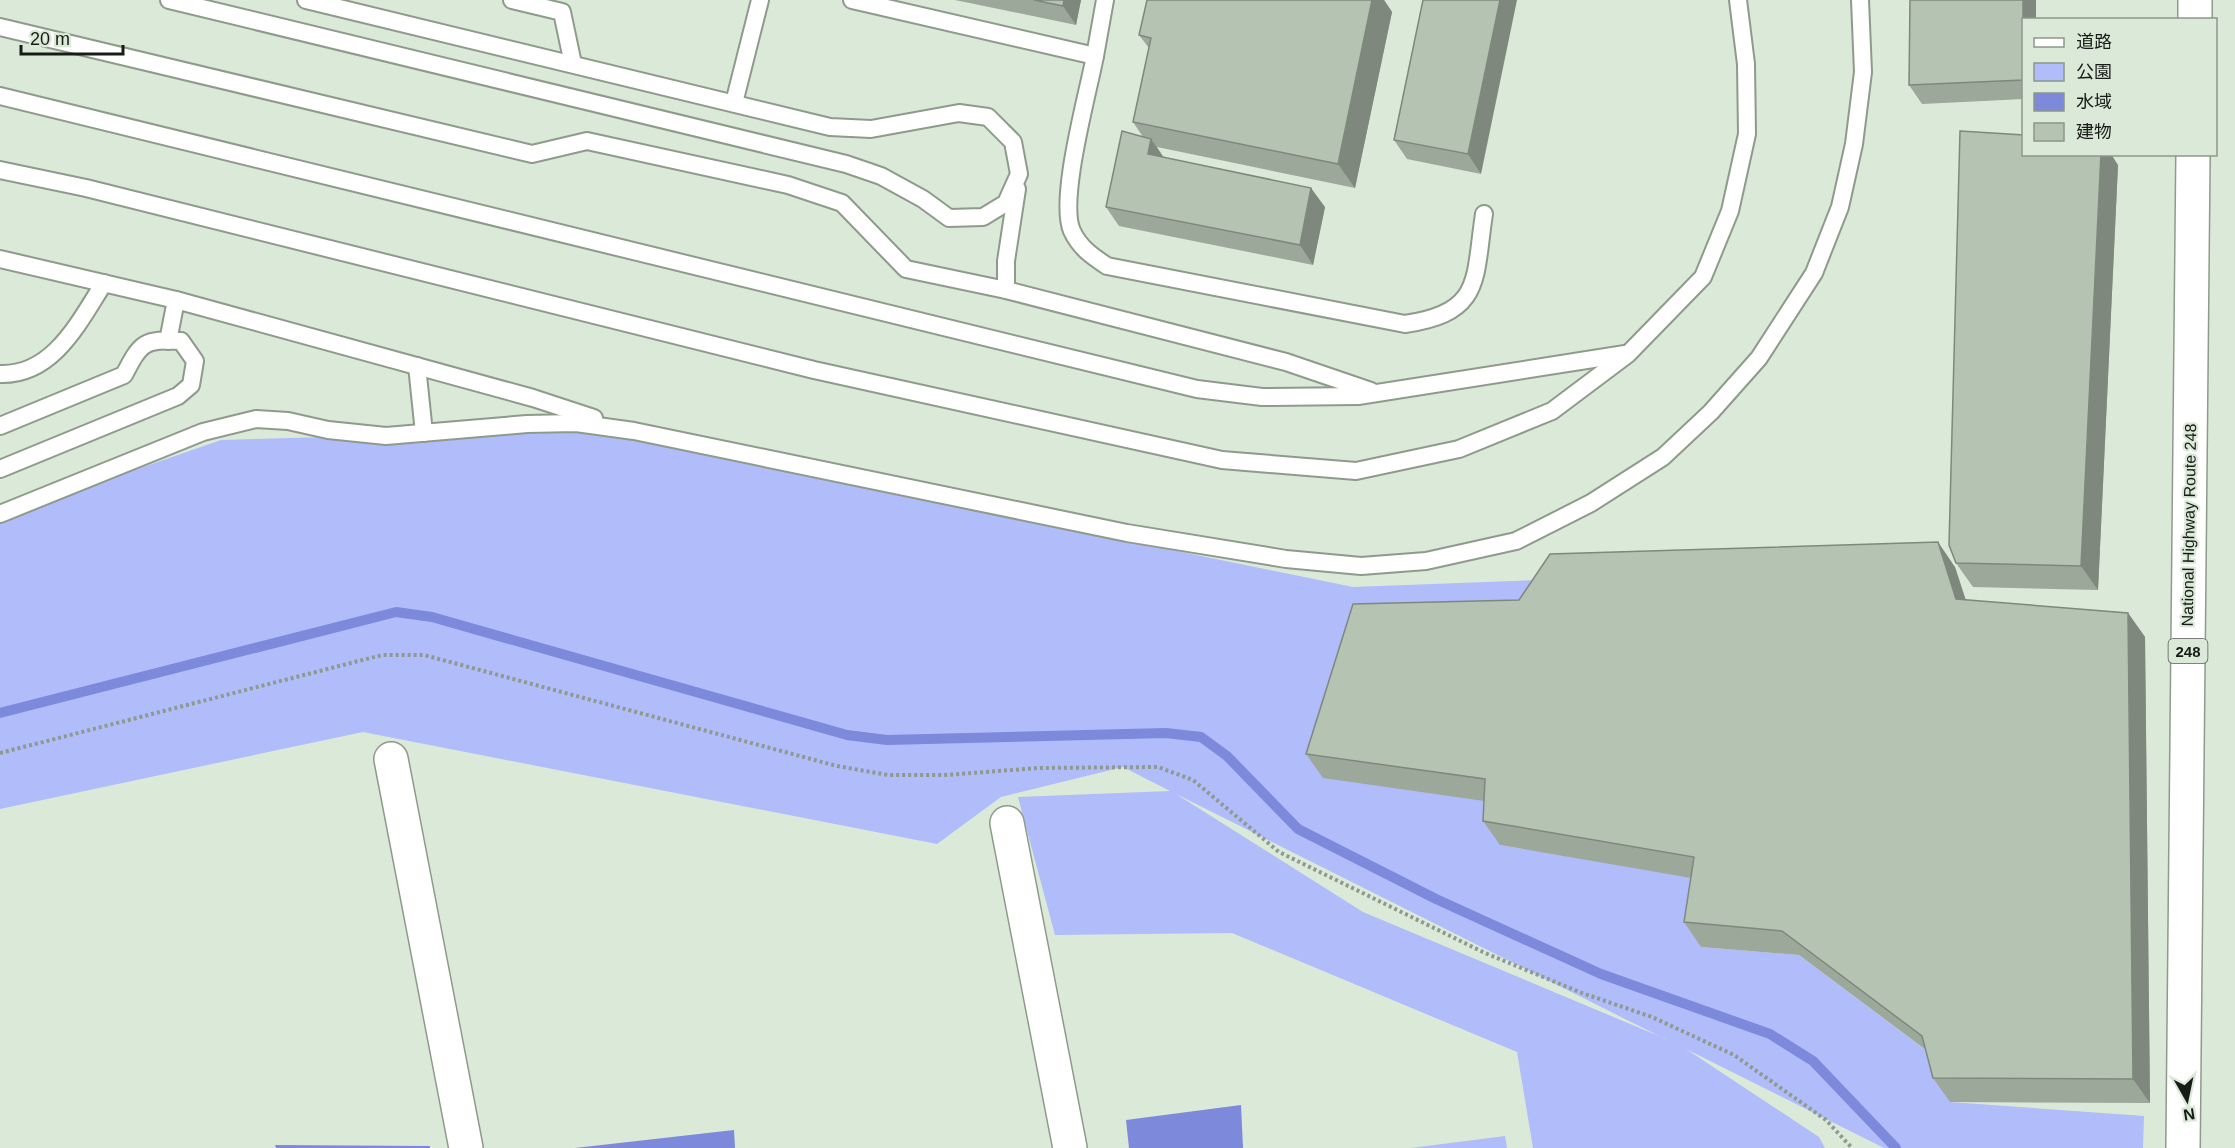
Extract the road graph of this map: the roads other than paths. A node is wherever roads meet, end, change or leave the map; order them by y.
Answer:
1 (170, 0) edge
2 (306, 0) edge
3 (512, 0) edge
4 (760, 0) edge
5 (852, 0) edge
6 (1105, 0) edge
7 (1738, 0) edge
8 (1860, 0) edge
9 (2195, 0) edge
10 (2195, 18) edge
11 (0, 27) edge
12 (1095, 56) junction
13 (573, 64) junction
14 (0, 96) edge
15 (734, 103) junction
16 (2193, 156) edge
17 (0, 170) edge
18 (1019, 174) junction
19 (1485, 214) dead end
20 (0, 259) edge
21 (104, 283) junction
22 (1006, 290) junction
23 (176, 300) junction
24 (168, 341) junction
25 (1628, 354) junction
26 (417, 366) junction
27 (0, 374) edge
28 (1378, 394) junction
29 (0, 426) edge
30 (424, 433) junction
31 (641, 433) junction
32 (0, 469) edge
33 (0, 514) edge
34 (391, 759) dead end
35 (1008, 823) dead end
36 (466, 1148) edge
37 (1070, 1148) edge
38 (2183, 1148) edge

1 - 18 lane
2 - 13 lane
3 - 13 lane
4 - 15 lane
5 - 12 lane
6 - 12 lane
7 - 25 lane
8 - 31 lane
9 - 10 main road
11 - 22 lane
12 - 19 lane
13 - 15 lane
14 - 28 lane
15 - 18 lane
16 - 38 main road, National Highway Route 248 / 248
17 - 25 lane
18 - 22 lane
20 - 21 lane
21 - 23 lane
21 - 27 lane
22 - 28 lane
23 - 24 lane
23 - 26 lane
24 - 29 lane
24 - 32 lane
25 - 28 lane
26 - 30 lane
26 - 31 lane
30 - 31 lane
30 - 33 lane
34 - 36 main road
35 - 37 main road

